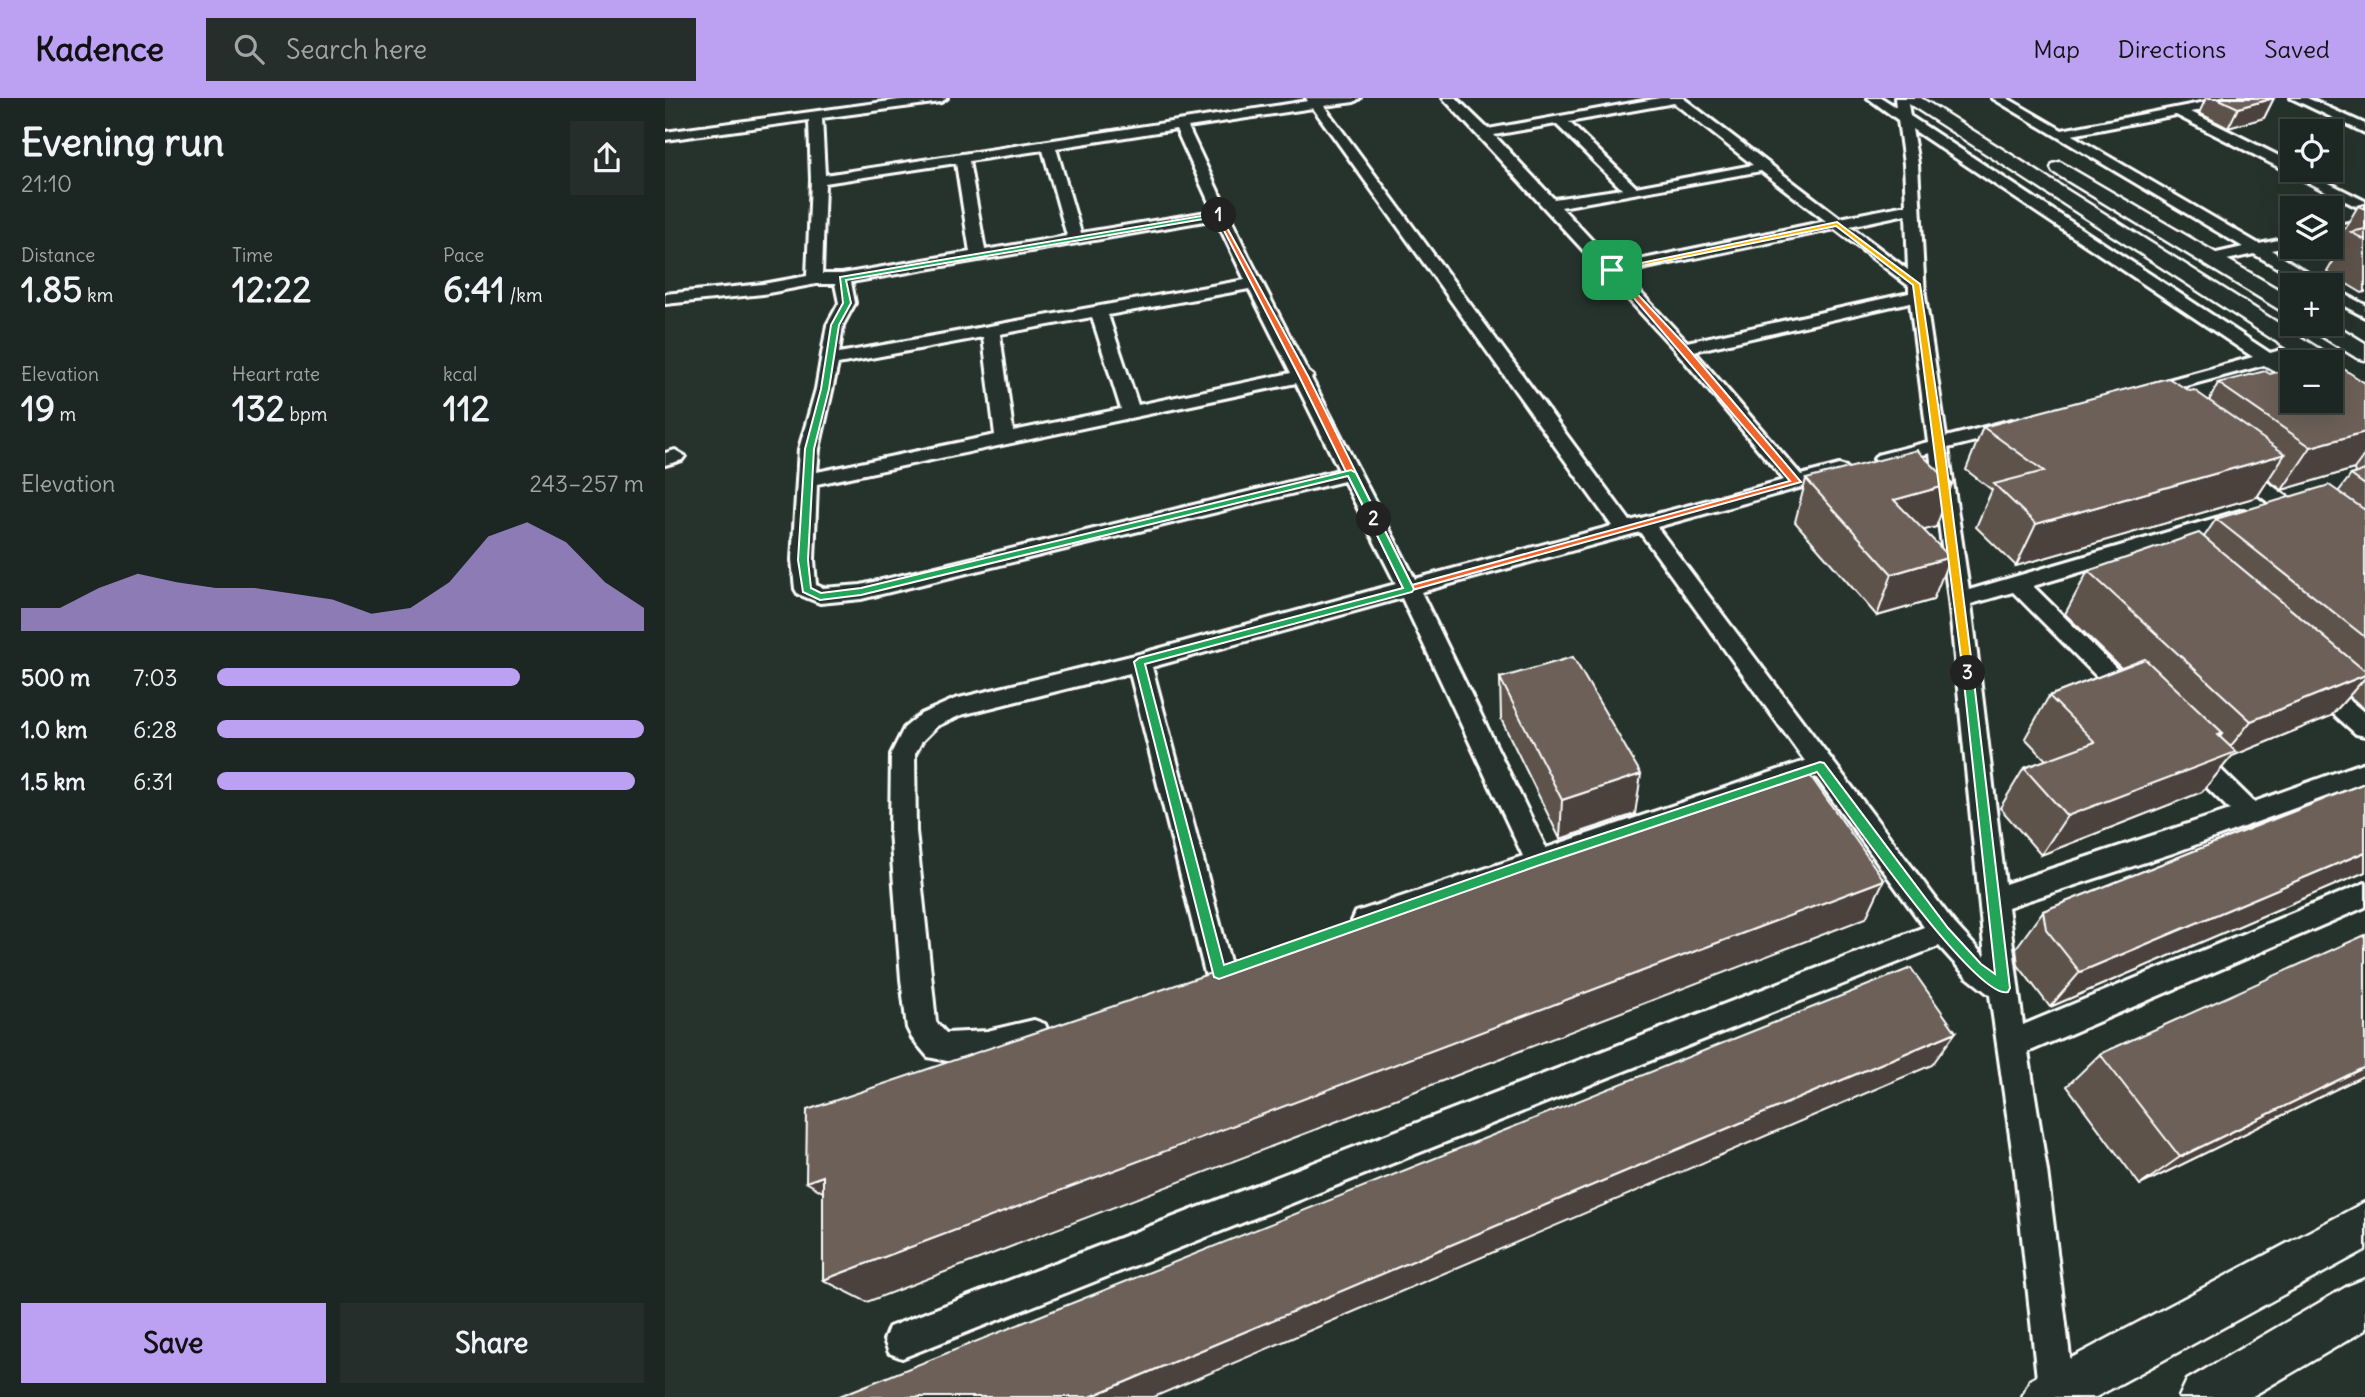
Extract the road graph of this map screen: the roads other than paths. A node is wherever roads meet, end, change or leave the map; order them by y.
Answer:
1 (941, 98) edge
2 (1354, 98) edge
3 (1449, 98) edge
4 (1676, 98) edge
5 (1874, 98) edge
6 (1940, 98) edge
7 (1998, 98) edge
8 (2246, 98) edge
9 (2297, 98) edge
10 (1314, 101) edge
11 (1904, 104) edge
12 (2178, 111) junction
13 (815, 115) junction
14 (1559, 120) junction
15 (1180, 124) junction
16 (2365, 129) edge
17 (1485, 133) junction
18 (2059, 134) junction
19 (665, 136) edge
20 (2011, 140) dead end
21 (1049, 145) junction
22 (962, 159) junction
23 (2047, 160) dead end
24 (2280, 163) edge
25 (1763, 167) junction
26 (818, 180) junction
27 (2317, 182) edge
28 (1633, 192) junction
29 (1551, 204) junction
30 (2365, 206) edge
31 (1913, 208) junction
32 (1221, 214) junction
33 (2365, 223) edge
34 (1837, 224) junction
35 (2343, 229) edge
36 (1075, 239) junction
37 (2280, 244) edge
38 (2258, 249) junction
39 (978, 255) junction
40 (2213, 258) junction
41 (1612, 270) junction
42 (2299, 273) edge
43 (816, 279) junction
44 (842, 279) junction
45 (1255, 283) junction
46 (1917, 290) junction
47 (665, 299) edge
48 (2343, 299) edge
49 (2280, 300) edge
50 (1099, 312) junction
51 (2365, 312) edge
52 (991, 331) junction
53 (2337, 336) edge
54 (1683, 348) junction
55 (2303, 349) joint
56 (2365, 353) edge
57 (2265, 359) junction
58 (831, 360) junction
59 (2280, 368) edge
60 (1304, 376) junction
61 (2157, 410) edge
62 (1131, 412) junction
63 (2031, 421) edge
64 (1005, 438) junction
65 (1940, 445) junction
66 (2221, 457) edge
67 (1351, 473) junction
68 (806, 480) junction
69 (1796, 482) junction
70 (2284, 504) junction
71 (1635, 528) junction
72 (2325, 534) edge
73 (2153, 545) junction
74 (2174, 563) edge
75 (2018, 584) junction
76 (1409, 589) junction
77 (1960, 600) junction
78 (1139, 662) junction
79 (2301, 672) edge
80 (2145, 711) edge
81 (2365, 727) edge
82 (2174, 739) edge
83 (1820, 766) junction
84 (2365, 772) edge
85 (2250, 814) junction
86 (1538, 860) junction
87 (2365, 895) edge
88 (1993, 900) junction
89 (1347, 928) edge
90 (1944, 932) junction
91 (1245, 964) edge
92 (1219, 973) junction
93 (1194, 981) edge
94 (2003, 988) junction
95 (1054, 1027) edge
96 (2012, 1044) junction
97 (2365, 1225) edge
98 (2365, 1303) edge
99 (902, 1340) dead end
100 (2054, 1395) edge
101 (2204, 1397) edge

1 - 13 street
2 - 10 street
3 - 17 street
4 - 14 street
4 - 25 street
5 - 11 street
6 - 20 street
7 - 18 street
8 - 12 street
9 - 16 street
10 - 15 street
10 - 71 street
11 - 31 street
11 - 55 street
11 - 57 street
12 - 18 street
12 - 24 street
13 - 19 street
13 - 26 street
14 - 17 street
14 - 28 street
15 - 21 street
15 - 32 street
17 - 29 street
18 - 38 street
21 - 22 street
21 - 36 street
22 - 26 street
22 - 39 street
23 - 40 street
25 - 28 street
25 - 34 street
26 - 43 street
27 - 30 street
28 - 29 street
29 - 41 street
31 - 34 street
31 - 46 street
32 - 36 street
32 - 45 street
33 - 35 street
34 - 41 street
34 - 46 street
36 - 39 street
37 - 38 street
38 - 40 street
38 - 42 street
39 - 44 street
40 - 49 street
41 - 54 street
43 - 44 street
43 - 47 street
44 - 58 street
45 - 50 street
45 - 60 street
46 - 54 street
46 - 65 street
48 - 51 street
50 - 52 street
50 - 62 street
52 - 58 street
52 - 64 street
53 - 56 street
54 - 69 street
55 - 57 street
57 - 59 street
57 - 61 street
58 - 68 street
60 - 62 street
60 - 67 street
62 - 64 street
63 - 65 street
64 - 68 street
65 - 69 street
65 - 77 street
66 - 70 street
67 - 68 street
67 - 76 street
69 - 71 street
70 - 72 street
70 - 73 street
71 - 76 street
71 - 83 street
73 - 74 street
73 - 75 street
75 - 77 street
75 - 80 street
76 - 78 street
76 - 86 street
77 - 88 street
78 - 92 street
78 - 95 street
79 - 81 street
82 - 85 street
83 - 86 street
83 - 90 street
84 - 85 street
85 - 88 street
86 - 89 street
87 - 96 street
88 - 94 street
90 - 94 street
90 - 99 street
91 - 92 street
92 - 93 street
94 - 96 street
96 - 100 street
97 - 100 street
98 - 101 street

